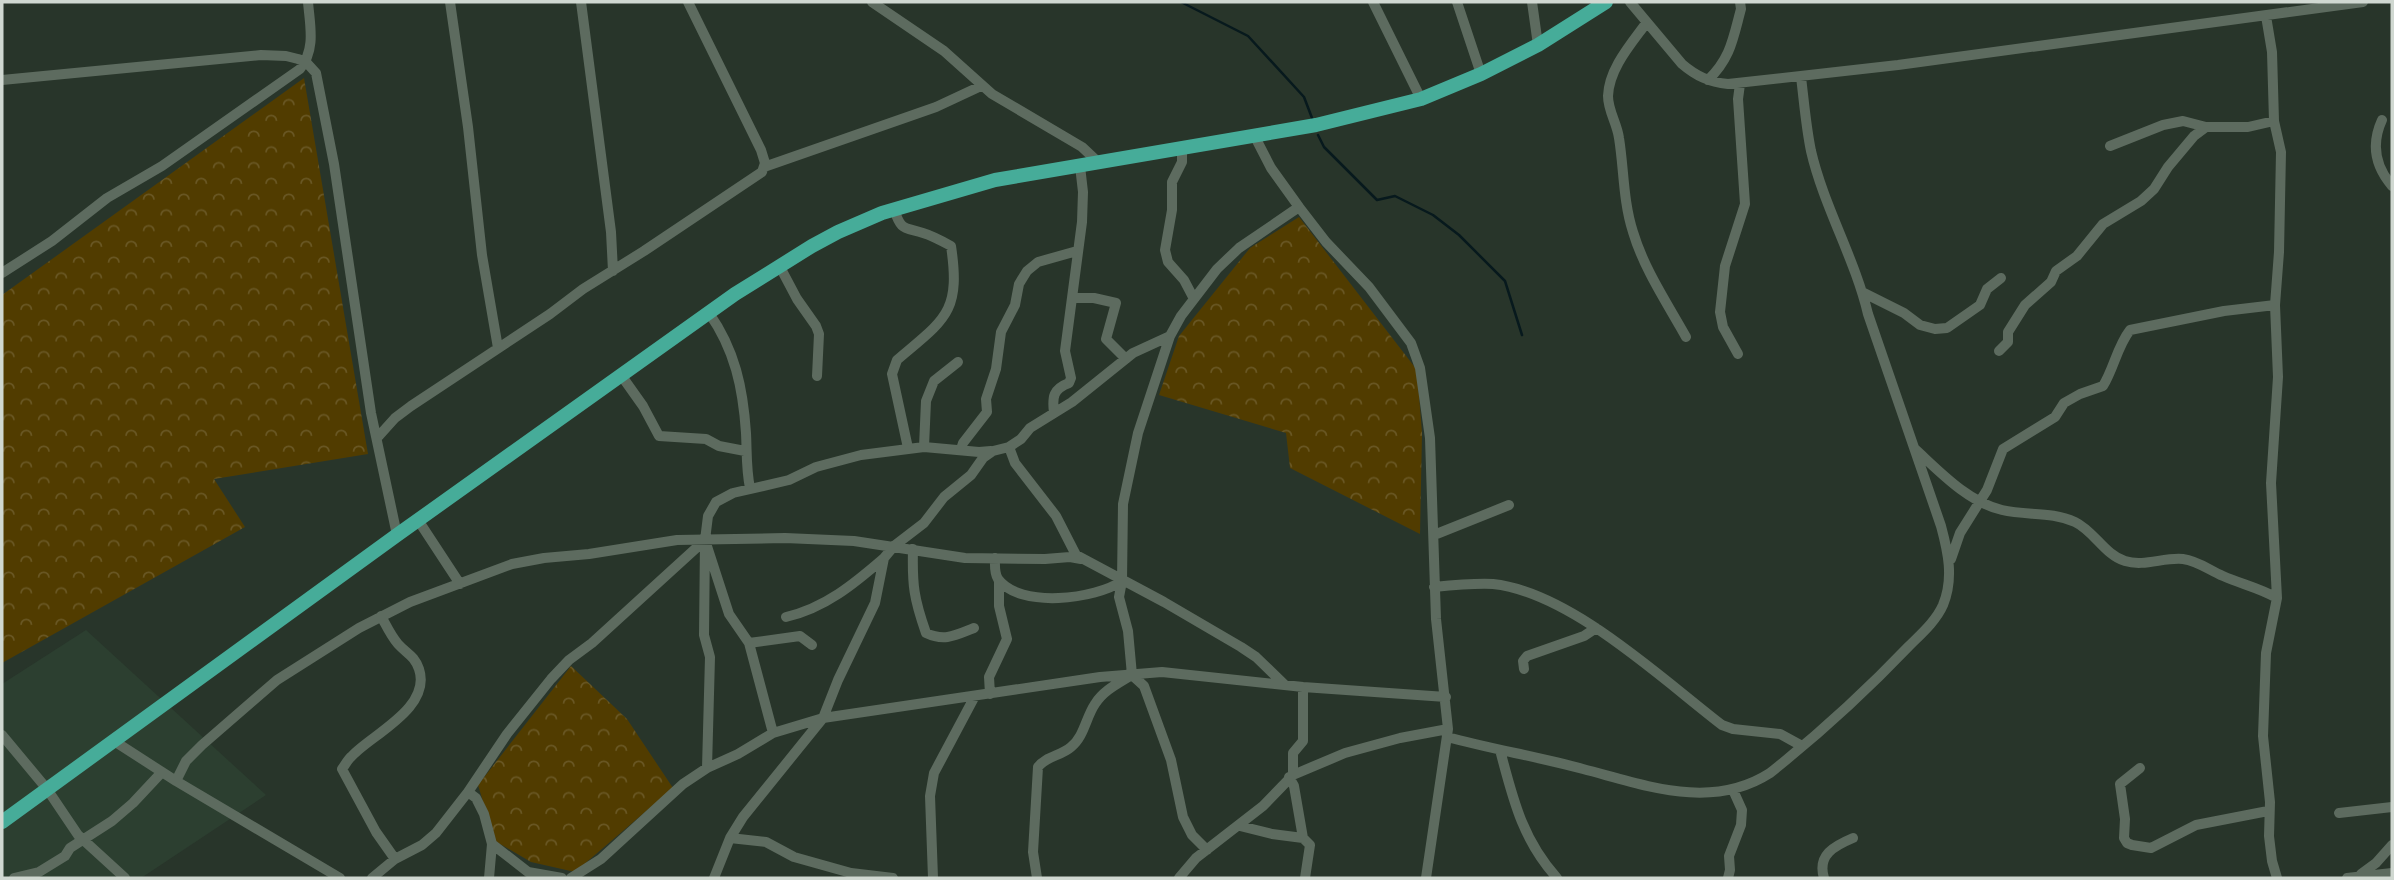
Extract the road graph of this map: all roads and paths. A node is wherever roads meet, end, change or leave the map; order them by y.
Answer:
1 (308, 2) edge
2 (450, 2) edge
3 (581, 2) edge
4 (688, 2) edge
5 (872, 2) edge
6 (1373, 2) edge
7 (1457, 2) edge
8 (1532, 2) edge
9 (1606, 2) edge
10 (1630, 2) edge
11 (1740, 2) edge
12 (2363, 2) edge
13 (2266, 16) junction
14 (1647, 22) junction
15 (1538, 45) junction
16 (306, 62) junction
17 (1481, 74) junction
18 (1801, 77) junction
19 (2, 80) edge
20 (1708, 80) junction
21 (1740, 84) junction
22 (981, 86) junction
23 (1421, 99) junction
24 (2382, 120) dead end
25 (2274, 121) junction
26 (2206, 127) junction
27 (1254, 135) junction
28 (2110, 146) dead end
29 (1182, 147) junction
30 (1099, 163) junction
31 (1080, 166) junction
32 (764, 167) junction
33 (2392, 186) edge
34 (1299, 207) junction
35 (894, 209) junction
36 (1077, 251) junction
37 (779, 265) junction
38 (613, 271) junction
39 (2, 273) edge
40 (2001, 278) dead end
41 (1862, 292) junction
42 (1072, 298) junction
43 (1194, 299) junction
44 (2275, 305) junction
45 (709, 313) junction
46 (1170, 336) junction
47 (1686, 337) dead end
48 (498, 348) junction
49 (1998, 351) dead end
50 (1738, 354) dead end
51 (1126, 359) junction
52 (958, 362) dead end
53 (621, 375) junction
54 (817, 376) dead end
55 (1054, 413) junction
56 (377, 438) junction
57 (923, 447) junction
58 (1009, 447) junction
59 (1913, 447) junction
60 (908, 448) junction
61 (961, 449) junction
62 (745, 451) junction
63 (993, 451) junction
64 (750, 488) junction
65 (1980, 501) junction
66 (1509, 505) dead end
67 (418, 520) junction
68 (397, 535) junction
69 (1434, 535) junction
70 (705, 540) junction
71 (894, 547) junction
72 (913, 549) junction
73 (884, 558) junction
74 (995, 558) junction
75 (1081, 559) junction
76 (1950, 560) junction
77 (999, 580) junction
78 (1122, 580) junction
79 (460, 584) junction
80 (1434, 587) junction
81 (2277, 598) junction
82 (381, 616) junction
83 (786, 617) dead end
84 (974, 628) dead end
85 (1595, 628) junction
86 (749, 643) junction
87 (813, 645) dead end
88 (1524, 668) dead end
89 (1132, 675) junction
90 (1285, 684) junction
91 (1303, 687) junction
92 (990, 694) junction
93 (975, 696) junction
94 (1446, 697) junction
95 (824, 718) junction
96 (773, 733) junction
97 (1448, 733) junction
98 (2, 735) edge
99 (114, 741) junction
100 (1802, 746) junction
101 (1500, 750) junction
102 (707, 768) junction
103 (2140, 768) dead end
104 (162, 772) junction
105 (1291, 776) junction
106 (176, 781) junction
107 (47, 789) junction
108 (1733, 790) junction
109 (468, 792) junction
110 (2392, 807) edge
111 (2269, 811) junction
112 (2339, 813) dead end
113 (2, 821) edge
114 (1240, 825) junction
115 (730, 838) junction
116 (1303, 838) junction
117 (1853, 838) dead end
118 (83, 841) junction
119 (492, 844) junction
120 (2392, 845) edge
121 (1207, 850) junction
122 (395, 859) junction
123 (2392, 873) edge
124 (2380, 876) edge
125 (2353, 877) edge
126 (14, 878) edge
127 (125, 878) edge
128 (340, 878) edge
129 (372, 878) edge
130 (489, 878) edge
131 (562, 878) edge
132 (571, 878) edge
133 (714, 878) edge
134 (893, 878) edge
135 (933, 878) edge
136 (1037, 878) edge
137 (1179, 878) edge
138 (1305, 878) edge
139 (1426, 878) edge
140 (1557, 878) edge
141 (1728, 878) edge
142 (1824, 878) edge
143 (2277, 878) edge

1 - 16 street
2 - 48 street
3 - 38 street
4 - 32 street
5 - 22 street
6 - 23 street
7 - 17 street
8 - 15 street
9 - 15 main road
10 - 14 street
11 - 20 street
12 - 13 street
13 - 18 street
13 - 25 street
14 - 20 street
14 - 47 street
15 - 17 main road
16 - 19 street
16 - 39 street
16 - 56 street
17 - 23 main road
18 - 21 street
18 - 41 street
20 - 21 street
21 - 50 street
22 - 30 street
22 - 32 street
23 - 27 main road
24 - 33 street
25 - 26 street
25 - 44 street
26 - 28 street
26 - 49 street
27 - 29 main road
27 - 34 street
29 - 30 main road
29 - 43 street
30 - 31 main road
31 - 35 main road
31 - 36 street
32 - 38 street
34 - 43 street
34 - 69 street
35 - 37 main road
35 - 60 street
36 - 42 street
36 - 61 street
37 - 45 main road
37 - 54 street
38 - 48 street
40 - 41 street
41 - 59 street
42 - 51 street
42 - 55 street
43 - 46 street
44 - 65 street
44 - 81 street
45 - 53 main road
45 - 62 street
46 - 51 street
46 - 78 street
48 - 56 street
51 - 55 street
52 - 57 street
53 - 62 street
53 - 67 main road
55 - 58 street
56 - 68 street
57 - 60 street
57 - 61 street
58 - 63 street
58 - 75 street
59 - 65 street
59 - 76 street
60 - 64 street
61 - 63 street
62 - 64 street
63 - 71 street
64 - 70 street
65 - 76 street
65 - 81 street
66 - 69 street
67 - 68 main road
67 - 79 street
68 - 99 main road
69 - 80 street
70 - 71 street
70 - 79 street
70 - 86 street
70 - 102 street
70 - 109 street
71 - 72 street
71 - 73 street
72 - 74 street
72 - 84 street
73 - 83 street
73 - 95 street
74 - 75 street
74 - 77 street
75 - 78 street
76 - 100 street
77 - 78 street
77 - 92 street
78 - 89 street
78 - 90 street
79 - 82 street
80 - 85 street
80 - 94 street
81 - 111 street
82 - 106 street
82 - 122 street
85 - 88 street
85 - 100 street
86 - 87 street
86 - 96 street
89 - 90 street
89 - 92 street
89 - 121 street
89 - 136 street
90 - 91 street
91 - 94 street
91 - 105 street
92 - 93 street
93 - 95 street
93 - 135 street
94 - 97 street
95 - 96 street
95 - 115 street
96 - 102 street
97 - 101 street
97 - 105 street
97 - 139 street
98 - 107 street
99 - 104 street
99 - 107 main road
100 - 108 street
101 - 108 street
101 - 140 street
102 - 132 street
103 - 111 street
104 - 106 street
104 - 118 street
105 - 114 street
105 - 116 street
106 - 128 street
107 - 113 main road
107 - 118 street
108 - 141 street
109 - 119 street
109 - 122 street
110 - 112 street
111 - 143 street
114 - 116 street
114 - 121 street
115 - 133 street
115 - 134 street
116 - 138 street
117 - 142 street
118 - 126 street
118 - 127 street
119 - 130 street
119 - 131 street
120 - 125 street
121 - 137 street
122 - 129 street
123 - 124 street
124 - 125 street

